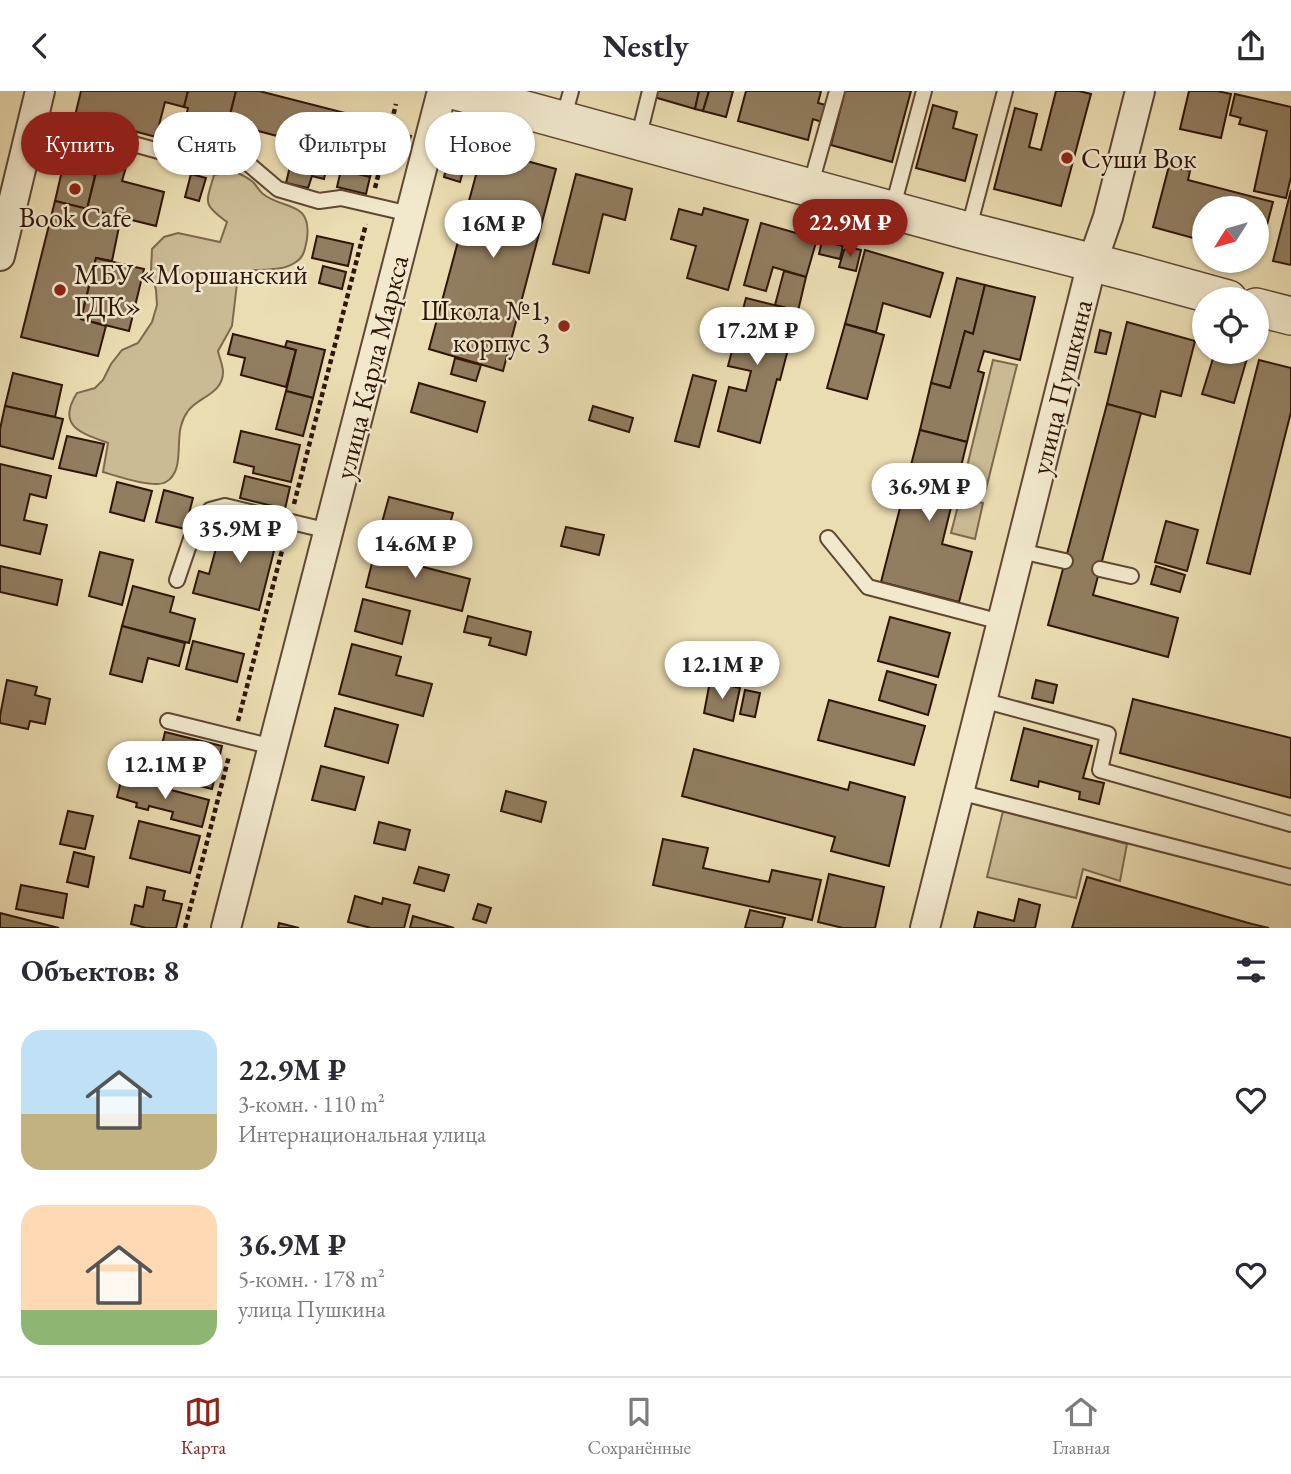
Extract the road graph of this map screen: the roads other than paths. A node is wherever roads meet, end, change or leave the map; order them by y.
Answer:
1 (442, 91) edge
2 (456, 91) edge
3 (650, 91) edge
4 (837, 91) edge
5 (925, 91) edge
6 (1005, 91) edge
7 (1140, 91) edge
8 (37, 104) edge
9 (567, 106) edge
10 (637, 140) junction
11 (261, 175) edge
12 (810, 188) junction
13 (892, 210) junction
14 (410, 213) junction
15 (968, 231) junction
16 (0, 256) edge
17 (1092, 263) junction
18 (1192, 289) edge
19 (1269, 310) edge
20 (1291, 316) edge
21 (329, 531) junction
22 (828, 538) dead end
23 (1020, 551) junction
24 (1065, 561) dead end
25 (1100, 569) dead end
26 (1131, 576) dead end
27 (177, 580) dead end
28 (1001, 622) junction
29 (982, 699) junction
30 (168, 721) dead end
31 (273, 747) junction
32 (959, 792) junction
33 (1291, 824) edge
34 (1291, 877) edge
35 (226, 928) edge
36 (925, 928) edge

1 - 14 street, улица Карла Маркса
2 - 9 street
3 - 10 lane
4 - 12 lane
5 - 13 lane
6 - 15 lane
7 - 17 street, улица Пушкина
8 - 16 street
9 - 10 street
10 - 12 street
11 - 14 lane
12 - 13 street
13 - 15 street
14 - 21 street, улица Карла Маркса
15 - 17 street
17 - 18 street
17 - 23 street, улица Пушкина
19 - 20 street
21 - 27 lane
21 - 31 street, улица Карла Маркса
22 - 28 lane
23 - 24 lane
23 - 28 street, улица Пушкина
25 - 26 lane
28 - 29 street, улица Пушкина
29 - 32 street, улица Пушкина
29 - 33 lane
30 - 31 lane
31 - 35 street, улица Карла Маркса
32 - 34 lane
32 - 36 street, улица Пушкина

